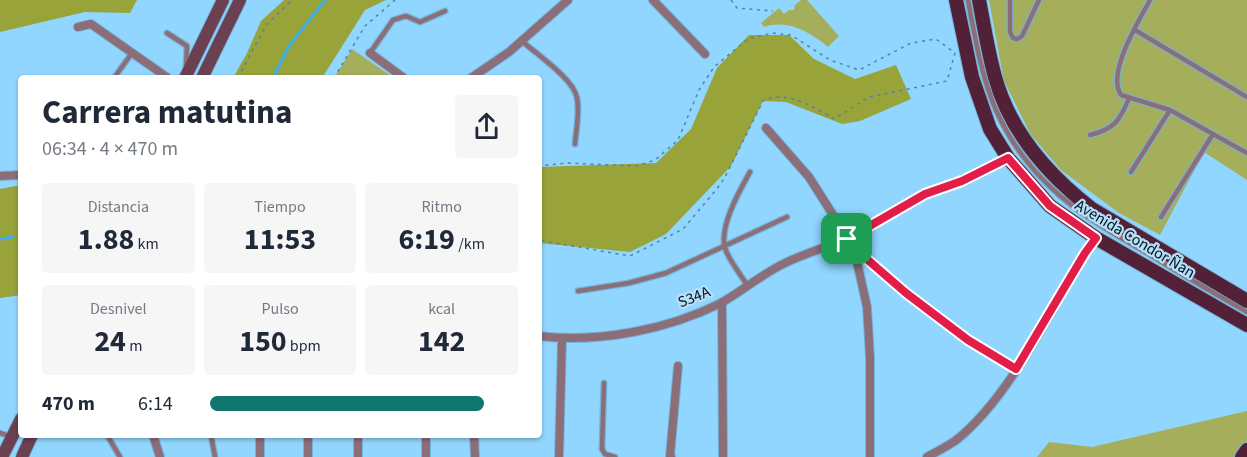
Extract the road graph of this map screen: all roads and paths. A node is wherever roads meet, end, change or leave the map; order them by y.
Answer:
1 (224, 0) edge
2 (240, 0) edge
3 (292, 0) edge
4 (395, 0) edge
5 (568, 0) edge
6 (653, 0) edge
7 (731, 0) edge
8 (956, 0) edge
9 (968, 0) edge
10 (979, 0) edge
11 (1039, 0) edge
12 (1150, 0) edge
13 (1010, 1) edge
14 (446, 11) dead end
15 (773, 11) dead end
16 (78, 27) dead end
17 (1135, 30) junction
18 (167, 33) dead end
19 (522, 41) junction
20 (132, 53) junction
21 (370, 53) joint
22 (705, 54) dead end
23 (116, 75) edge
24 (164, 75) edge
25 (185, 75) edge
26 (186, 75) edge
27 (203, 75) edge
28 (240, 75) edge
29 (336, 75) edge
30 (400, 75) edge
31 (475, 75) edge
32 (1247, 96) edge
33 (1129, 98) junction
34 (1170, 111) junction
35 (766, 128) dead end
36 (1213, 134) junction
37 (1090, 135) dead end
38 (575, 144) dead end
39 (1247, 153) edge
40 (1008, 158) junction
41 (542, 166) edge
42 (750, 172) dead end
43 (1131, 172) dead end
44 (18, 175) edge
45 (0, 176) edge
46 (787, 217) dead end
47 (1161, 217) dead end
48 (1096, 238) junction
49 (847, 239) junction
50 (542, 241) edge
51 (725, 248) junction
52 (854, 248) junction
53 (747, 285) junction
54 (578, 291) dead end
55 (1247, 301) edge
56 (722, 302) junction
57 (1247, 312) edge
58 (1247, 325) edge
59 (542, 336) edge
60 (562, 339) junction
61 (678, 366) dead end
62 (1016, 369) junction
63 (604, 383) dead end
64 (18, 426) edge
65 (0, 433) edge
66 (13, 437) junction
67 (31, 438) edge
68 (109, 438) edge
69 (154, 438) edge
70 (212, 438) edge
71 (260, 438) edge
72 (308, 438) edge
73 (358, 438) edge
74 (426, 438) edge
75 (474, 438) edge
76 (1247, 450) edge
77 (2, 457) edge
78 (22, 457) edge
79 (120, 457) edge
80 (160, 457) edge
81 (215, 457) edge
82 (260, 457) edge
83 (308, 457) edge
84 (358, 457) edge
85 (426, 457) edge
86 (475, 457) edge
87 (559, 457) edge
88 (615, 457) edge
89 (671, 457) edge
90 (723, 457) edge
91 (870, 457) edge
92 (927, 457) edge
93 (1242, 457) edge

1 - 26 main road
2 - 27 main road
3 - 28 path
4 - 29 path
5 - 19 street
6 - 22 street
7 - 15 path
8 - 40 main road, Avenida Condor Ñan
9 - 57 lane
10 - 55 main road, Avenida Condor Ñan
11 - 13 lane
12 - 17 lane
14 - 21 lane
16 - 20 street
17 - 32 lane
17 - 33 lane
18 - 25 lane
19 - 31 street
19 - 38 lane
20 - 23 lane
20 - 24 street
21 - 30 street
33 - 34 lane
33 - 37 lane
34 - 36 lane
34 - 43 lane
35 - 49 street
36 - 39 lane
36 - 47 lane
40 - 48 main road, Avenida Condor Ñan
40 - 49 path
41 - 50 path
42 - 51 lane
44 - 45 street
46 - 51 lane
48 - 58 main road, Avenida Condor Ñan
48 - 62 street
49 - 52 street
49 - 53 street, S34A
51 - 53 lane
51 - 54 lane
52 - 62 street
52 - 91 street
53 - 56 street, S34A
56 - 60 street, S34A
56 - 90 street
59 - 60 street, S34A
60 - 87 street
61 - 89 street
62 - 92 street
63 - 88 lane
64 - 66 main road
65 - 66 lane
66 - 77 main road
67 - 78 main road
68 - 79 lane
69 - 80 street
70 - 81 lane
71 - 82 street
72 - 83 street
73 - 84 street
74 - 85 street
75 - 86 street
76 - 93 main road

